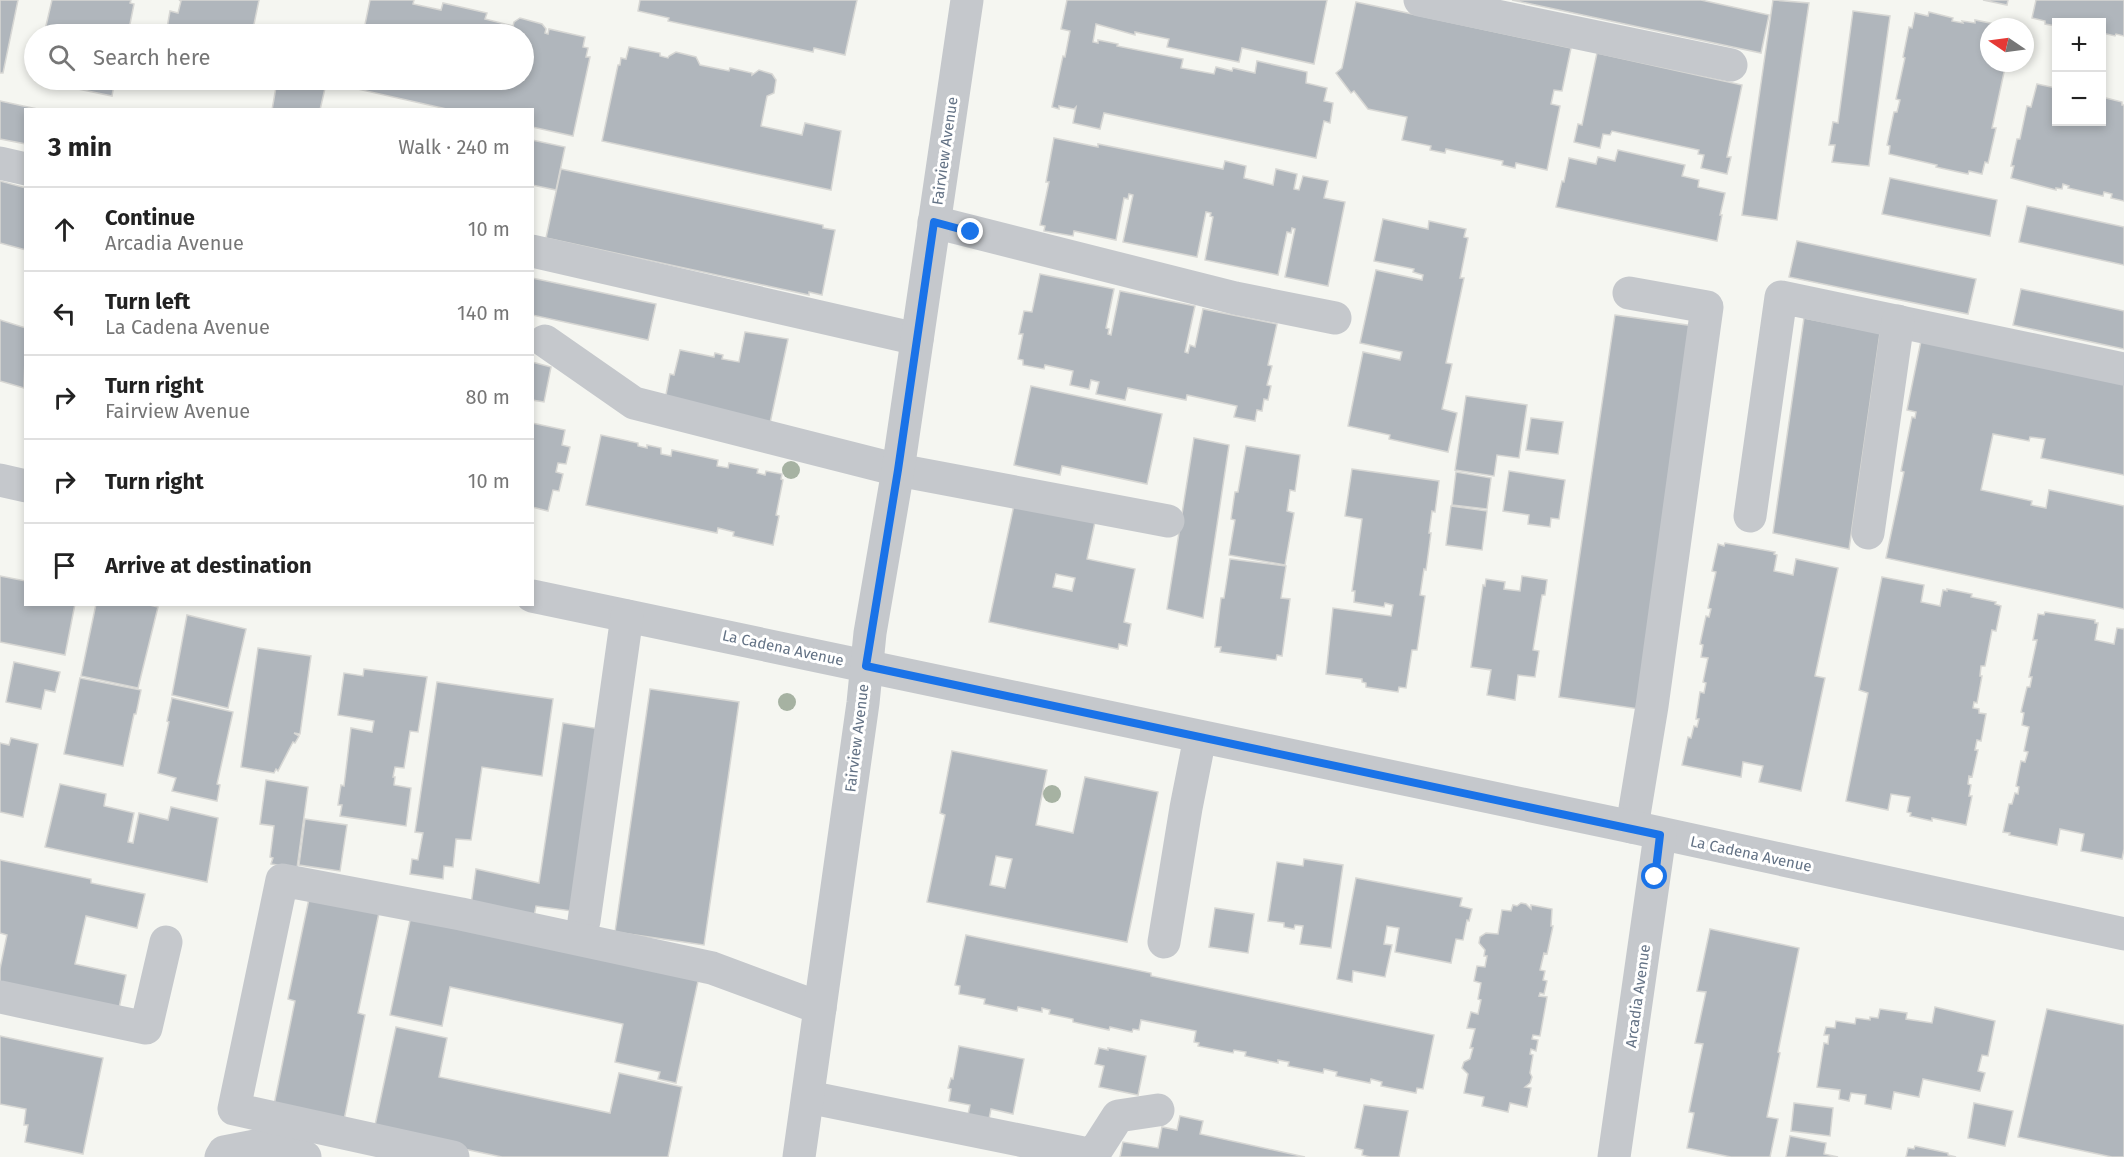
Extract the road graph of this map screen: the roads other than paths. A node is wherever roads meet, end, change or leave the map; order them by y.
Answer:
1 (967, 0) edge
2 (1420, 0) edge
3 (1731, 65) dead end
4 (0, 162) edge
5 (24, 168) edge
6 (934, 222) junction
7 (534, 251) edge
8 (1629, 292) dead end
9 (1335, 318) dead end
10 (1898, 321) junction
11 (917, 339) junction
12 (545, 341) dead end
13 (2124, 369) edge
14 (898, 470) junction
15 (0, 480) edge
16 (24, 486) edge
17 (1750, 516) dead end
18 (1168, 521) dead end
19 (1868, 533) dead end
20 (534, 596) edge
21 (627, 616) junction
22 (866, 666) junction
23 (1200, 737) junction
24 (1646, 831) junction
25 (584, 921) dead end
26 (2124, 934) edge
27 (166, 942) dead end
28 (1164, 942) dead end
29 (0, 997) edge
30 (820, 1008) junction
31 (808, 1097) junction
32 (1158, 1110) dead end
33 (221, 1157) edge
34 (304, 1157) edge
35 (453, 1157) edge
36 (799, 1157) edge
37 (1614, 1157) edge

1 - 6 street, Fairview Avenue
2 - 3 street
4 - 5 street
6 - 9 street
6 - 11 street, Fairview Avenue
7 - 11 street
8 - 24 street, Arcadia Avenue
10 - 13 street
10 - 17 street
10 - 19 street
11 - 14 street, Fairview Avenue
12 - 14 street
14 - 18 street
14 - 22 street, Fairview Avenue
15 - 16 street
20 - 21 street, La Cadena Avenue
21 - 22 street, La Cadena Avenue
21 - 25 street
22 - 23 street, La Cadena Avenue
22 - 30 street, Fairview Avenue
23 - 24 street, La Cadena Avenue
23 - 28 street
24 - 26 street, La Cadena Avenue
24 - 37 street, Arcadia Avenue
27 - 29 street
30 - 31 street, Fairview Avenue
30 - 35 street
31 - 32 street
31 - 36 street, Fairview Avenue
33 - 34 street

